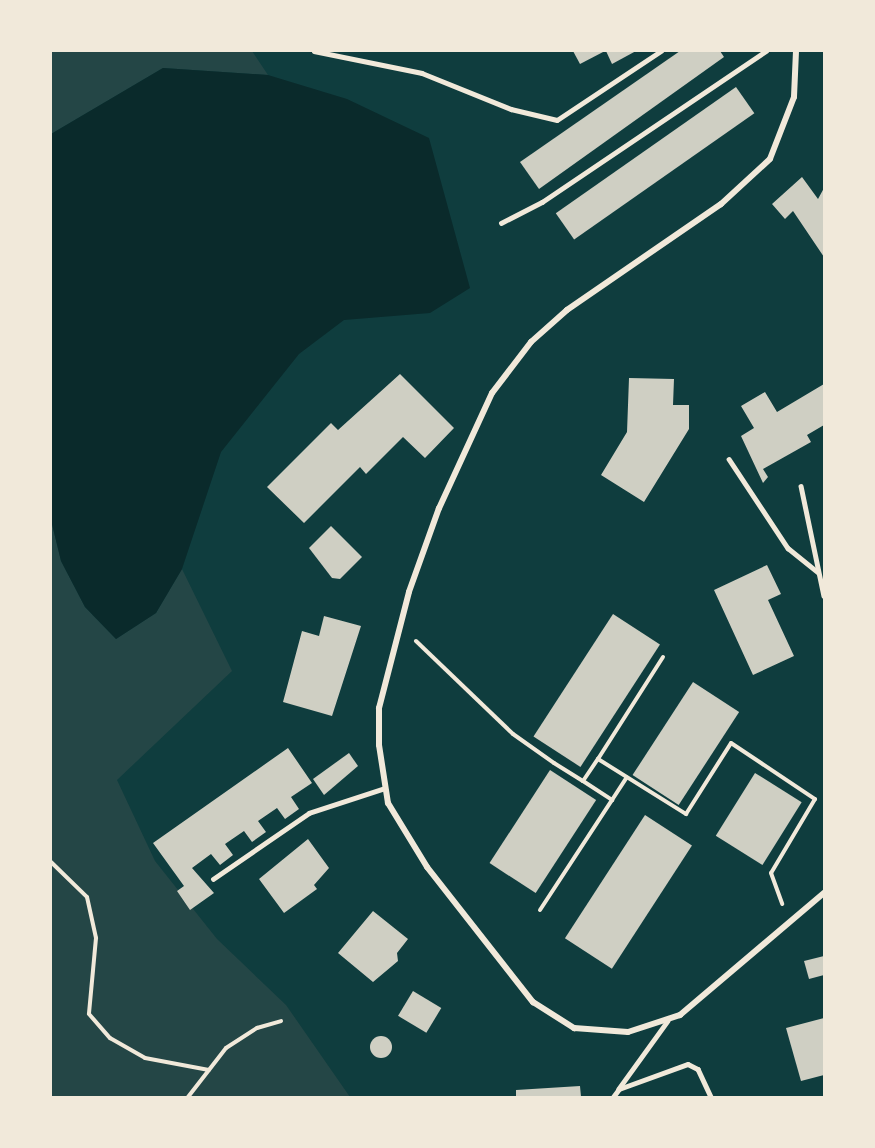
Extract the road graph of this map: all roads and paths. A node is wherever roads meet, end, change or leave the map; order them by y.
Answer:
1 (314, 51) edge
2 (661, 51) edge
3 (766, 51) edge
4 (796, 51) edge
5 (501, 223) dead end
6 (729, 459) dead end
7 (801, 486) dead end
8 (818, 572) junction
9 (824, 596) edge
10 (398, 629) junction
11 (663, 657) dead end
12 (598, 759) junction
13 (627, 777) junction
14 (583, 781) junction
15 (385, 788) junction
16 (612, 800) junction
17 (51, 862) edge
18 (213, 879) dead end
19 (824, 892) edge
20 (540, 910) dead end
21 (790, 918) junction
22 (281, 1021) dead end
23 (668, 1021) junction
24 (208, 1070) junction
25 (619, 1089) junction
26 (188, 1097) edge
27 (614, 1097) edge
28 (711, 1097) edge

1 - 2 lane
3 - 5 lane
4 - 10 street
6 - 8 lane
7 - 8 lane
8 - 9 lane
10 - 14 path
10 - 15 street
11 - 12 path
12 - 13 path
12 - 14 path
13 - 16 path
13 - 21 path
14 - 16 path
15 - 18 lane
15 - 23 street
16 - 20 path
17 - 24 path
19 - 21 street
21 - 23 street
22 - 24 path
23 - 25 lane
24 - 26 path
25 - 27 lane
25 - 28 lane

